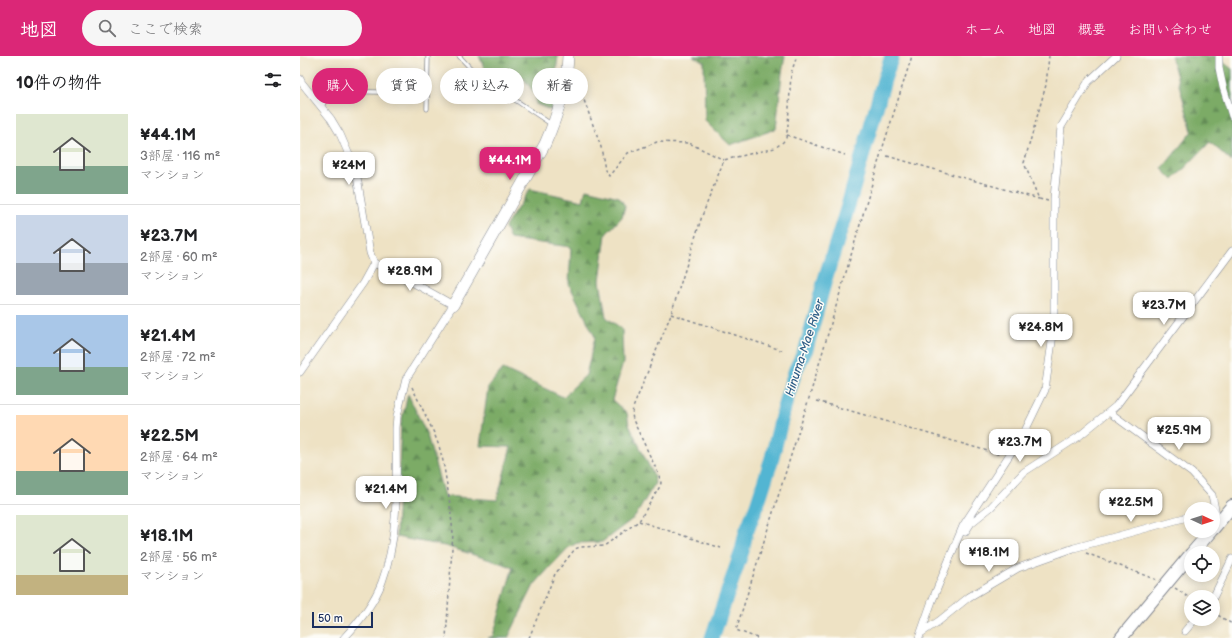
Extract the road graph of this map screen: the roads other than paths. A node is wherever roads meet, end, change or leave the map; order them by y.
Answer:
1 (428, 56) edge
2 (459, 56) edge
3 (1116, 56) edge
4 (1219, 56) edge
5 (568, 58) edge
6 (428, 68) edge
7 (300, 79) edge
8 (376, 92) edge
9 (427, 104) edge
10 (322, 106) junction
11 (427, 109) dead end
12 (1232, 116) edge
13 (553, 125) junction
14 (1232, 251) edge
15 (374, 263) junction
16 (453, 305) junction
17 (300, 372) edge
18 (1109, 412) junction
19 (1224, 512) edge
20 (1184, 518) edge
21 (1205, 538) edge
22 (957, 541) junction
23 (1199, 546) edge
24 (1232, 559) edge
25 (1184, 563) edge
26 (1217, 590) edge
27 (1189, 626) edge
28 (1185, 631) dead end
29 (920, 635) edge
30 (344, 638) edge
31 (1120, 638) edge

1 - 6 lane
2 - 13 lane
3 - 22 street
4 - 12 street
5 - 13 street
7 - 10 street
8 - 10 lane
9 - 11 lane
10 - 15 street
13 - 16 street
14 - 18 street
15 - 16 street
15 - 17 street
16 - 30 street
18 - 19 street
18 - 22 street
20 - 29 street
21 - 23 main road
22 - 29 street
24 - 26 street
25 - 31 main road
27 - 28 street

